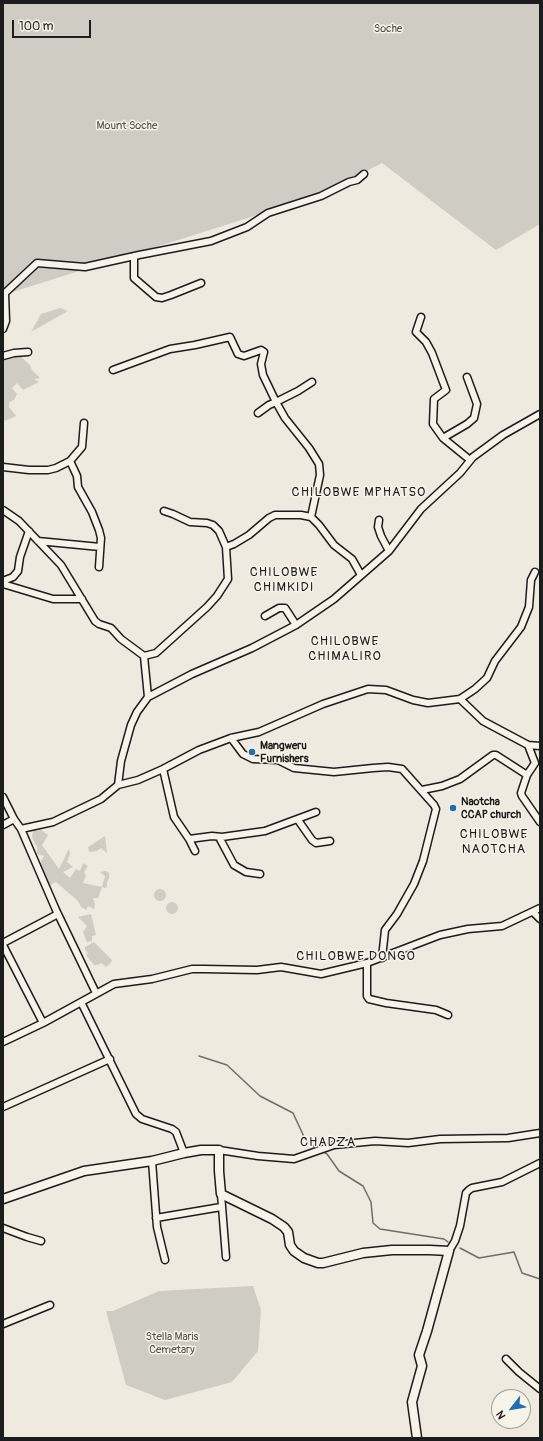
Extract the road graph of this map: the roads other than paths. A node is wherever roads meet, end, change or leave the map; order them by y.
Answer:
1 (364, 174) dead end
2 (134, 256) junction
3 (201, 283) dead end
4 (420, 317) dead end
5 (3, 329) edge
6 (28, 352) dead end
7 (3, 356) edge
8 (113, 370) dead end
9 (467, 377) dead end
10 (312, 382) dead end
11 (276, 402) junction
12 (258, 413) dead end
13 (540, 414) edge
14 (84, 423) dead end
15 (443, 438) junction
16 (470, 460) junction
17 (70, 461) junction
18 (3, 467) edge
19 (3, 510) edge
20 (164, 511) dead end
21 (311, 517) junction
22 (379, 520) dead end
23 (29, 531) junction
24 (38, 541) junction
25 (100, 547) junction
26 (226, 547) junction
27 (389, 551) junction
28 (99, 567) dead end
29 (535, 572) dead end
30 (361, 576) junction
31 (3, 583) edge
32 (82, 599) junction
33 (265, 616) dead end
34 (296, 625) junction
35 (144, 656) junction
36 (148, 697) junction
37 (460, 699) junction
38 (231, 738) junction
39 (528, 745) junction
40 (540, 746) edge
41 (537, 764) edge
42 (163, 769) junction
43 (527, 775) junction
44 (118, 785) junction
45 (422, 790) junction
46 (3, 797) edge
47 (316, 812) dead end
48 (14, 820) junction
49 (298, 820) junction
50 (540, 822) edge
51 (3, 825) edge
52 (21, 829) junction
53 (219, 837) junction
54 (189, 839) junction
55 (330, 841) dead end
56 (195, 851) dead end
57 (260, 874) dead end
58 (540, 908) edge
59 (533, 912) junction
60 (58, 914) junction
61 (540, 919) edge
62 (3, 944) edge
63 (382, 958) junction
64 (367, 963) junction
65 (96, 993) junction
66 (81, 1002) junction
67 (448, 1015) dead end
68 (43, 1023) junction
69 (3, 1042) edge
70 (110, 1059) junction
71 (3, 1107) edge
72 (540, 1133) edge
73 (219, 1150) junction
74 (184, 1153) junction
75 (152, 1161) junction
76 (540, 1163) edge
77 (221, 1194) junction
78 (3, 1199) edge
79 (221, 1207) junction
80 (156, 1218) junction
81 (3, 1228) edge
82 (41, 1240) dead end
83 (449, 1251) junction
84 (226, 1257) dead end
85 (165, 1260) dead end
86 (50, 1306) dead end
87 (3, 1324) edge
88 (506, 1359) dead end
89 (540, 1389) edge
90 (417, 1438) edge

1 - 2 street
2 - 3 street
2 - 5 street
4 - 15 street
6 - 7 street
8 - 11 street
9 - 15 street
10 - 11 street
11 - 12 street
11 - 21 street
13 - 16 street
14 - 17 street
15 - 16 street
16 - 27 street
17 - 18 street
17 - 25 street
19 - 23 street
20 - 26 street
21 - 26 street
21 - 30 street
22 - 27 street
23 - 24 street
23 - 31 street
24 - 25 street
24 - 32 street
25 - 28 street
26 - 35 street
27 - 30 street
29 - 37 street
30 - 34 street
31 - 32 street
32 - 35 street
33 - 34 street
34 - 36 street
35 - 36 street
36 - 44 street
37 - 38 street
37 - 39 street
38 - 42 street
38 - 45 street
39 - 40 street
39 - 41 street
41 - 43 street
42 - 44 street
42 - 54 street
43 - 45 street
43 - 50 street
44 - 52 street
45 - 63 street
46 - 48 street
47 - 49 street
48 - 51 street
48 - 52 street
49 - 53 street
49 - 55 street
52 - 60 street
53 - 54 street
53 - 57 street
54 - 56 street
58 - 59 street
59 - 61 street
59 - 63 street
60 - 62 street
60 - 65 street
62 - 68 street
63 - 64 street
64 - 65 street
64 - 67 street
65 - 66 street
66 - 68 street
66 - 70 street
68 - 69 street
70 - 71 street
70 - 74 street
72 - 73 street
73 - 74 street
73 - 77 street
74 - 75 street
75 - 78 street
75 - 80 street
76 - 83 street
77 - 79 street
77 - 83 street
79 - 80 street
79 - 84 street
80 - 85 street
81 - 82 street
83 - 90 street
86 - 87 street
88 - 89 street

